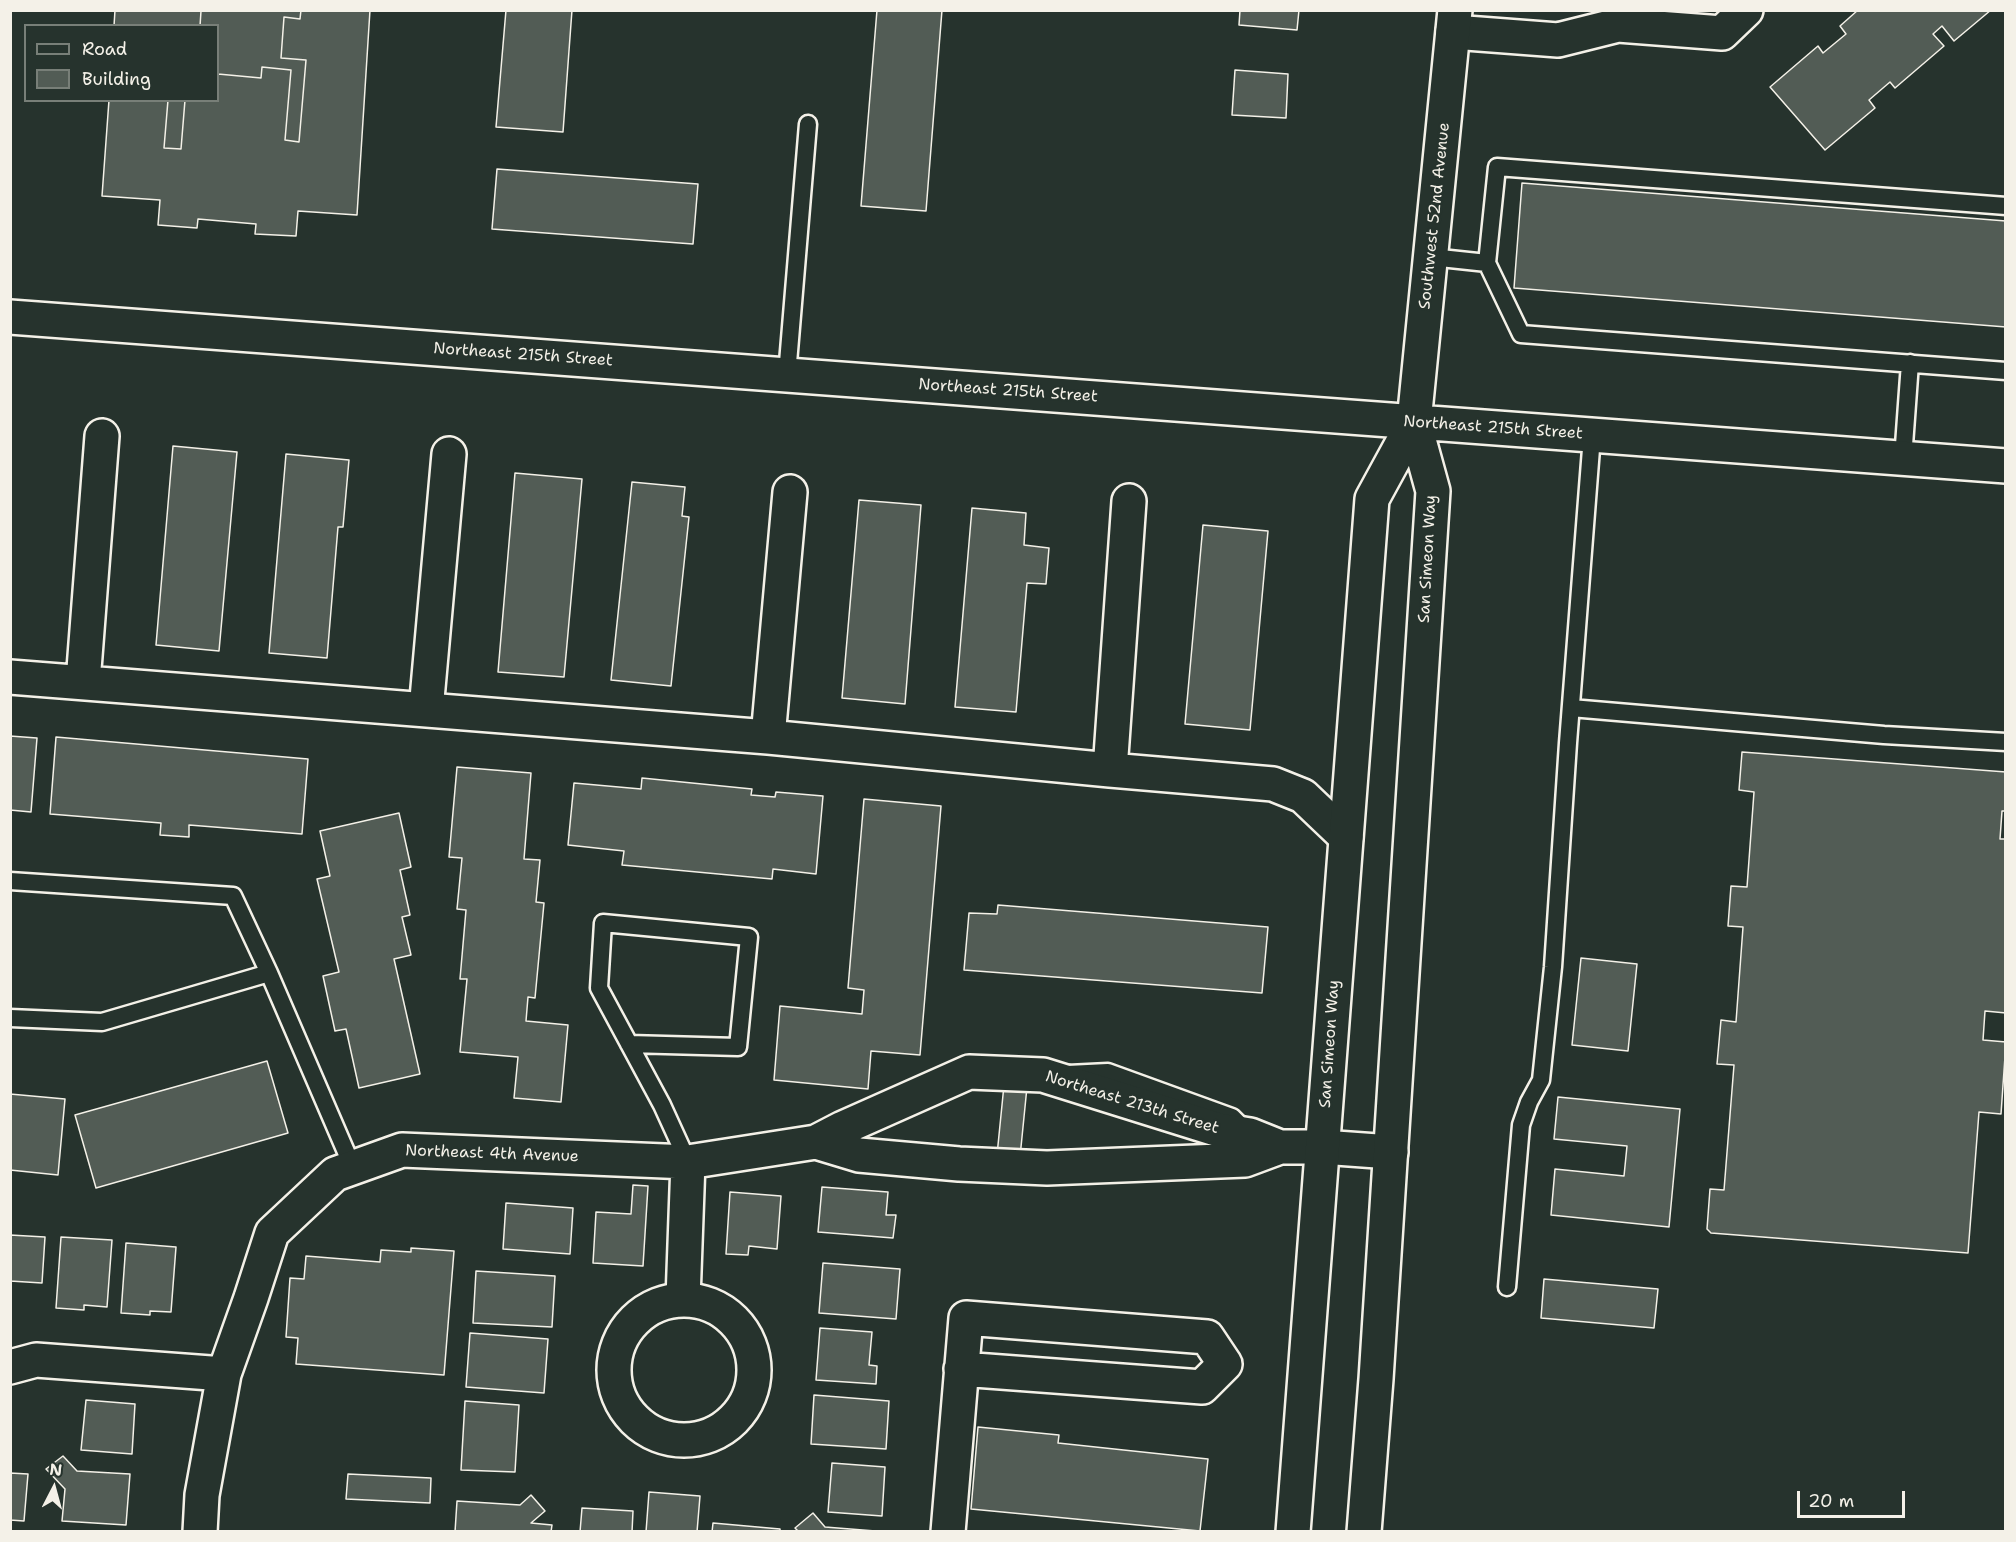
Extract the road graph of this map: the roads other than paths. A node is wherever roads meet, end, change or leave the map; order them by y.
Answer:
1 (1746, 10) edge
2 (1606, 18) edge
3 (1454, 21) edge
4 (808, 124) dead end
5 (2006, 206) edge
6 (1431, 257) junction
7 (1487, 263) junction
8 (10, 317) edge
9 (1910, 363) junction
10 (2006, 371) edge
11 (787, 375) junction
12 (1414, 422) junction
13 (102, 436) dead end
14 (1592, 436) junction
15 (449, 454) dead end
16 (1903, 459) junction
17 (2006, 466) edge
18 (790, 492) dead end
19 (1129, 501) dead end
20 (10, 677) edge
21 (83, 682) junction
22 (1571, 708) junction
23 (426, 710) junction
24 (768, 737) junction
25 (2006, 742) edge
26 (1110, 770) junction
27 (1346, 837) junction
28 (10, 880) edge
29 (269, 973) junction
30 (10, 1018) edge
31 (629, 1044) junction
32 (816, 1142) junction
33 (1322, 1147) junction
34 (1280, 1148) junction
35 (1391, 1152) junction
36 (688, 1162) junction
37 (353, 1168) junction
38 (1507, 1287) dead end
39 (683, 1299) junction
40 (10, 1367) edge
41 (961, 1369) junction
42 (224, 1374) junction
43 (200, 1532) edge
44 (948, 1532) edge
45 (1293, 1532) edge
46 (1364, 1532) edge

1 - 2 street
2 - 3 street
3 - 6 street, Southwest 52nd Avenue
4 - 11 lane
5 - 7 lane
6 - 7 lane
6 - 12 street, Southwest 52nd Avenue
7 - 9 lane
8 - 11 street, Northeast 215th Street
9 - 10 lane
9 - 16 lane
11 - 12 street, Northeast 215th Street
12 - 14 street, Northeast 215th Street
12 - 27 street, San Simeon Way
12 - 35 street, San Simeon Way
13 - 21 street
14 - 16 street, Northeast 215th Street
14 - 22 lane
15 - 23 street
16 - 17 street, Northeast 215th Street
18 - 24 street
19 - 26 street
20 - 21 street
21 - 23 street
22 - 25 lane
22 - 38 lane
23 - 24 street
24 - 26 street
26 - 27 street
27 - 33 street, San Simeon Way
28 - 29 lane
29 - 30 lane
29 - 37 lane
31 - 31 lane
31 - 36 lane
32 - 34 street, Northeast 213th Street
32 - 34 street, Northeast 213th Street
32 - 36 street, Northeast 213th Street
33 - 34 street, Northeast 213th Street
33 - 35 street, Northeast 213th Street
33 - 45 street, San Simeon Way
35 - 46 street, San Simeon Way
36 - 37 street, Northeast 4th Avenue
36 - 39 street
37 - 42 street, Northeast 4th Avenue
39 - 39 street
40 - 42 street
41 - 41 street
41 - 44 street
42 - 43 street, Northeast 4th Avenue

